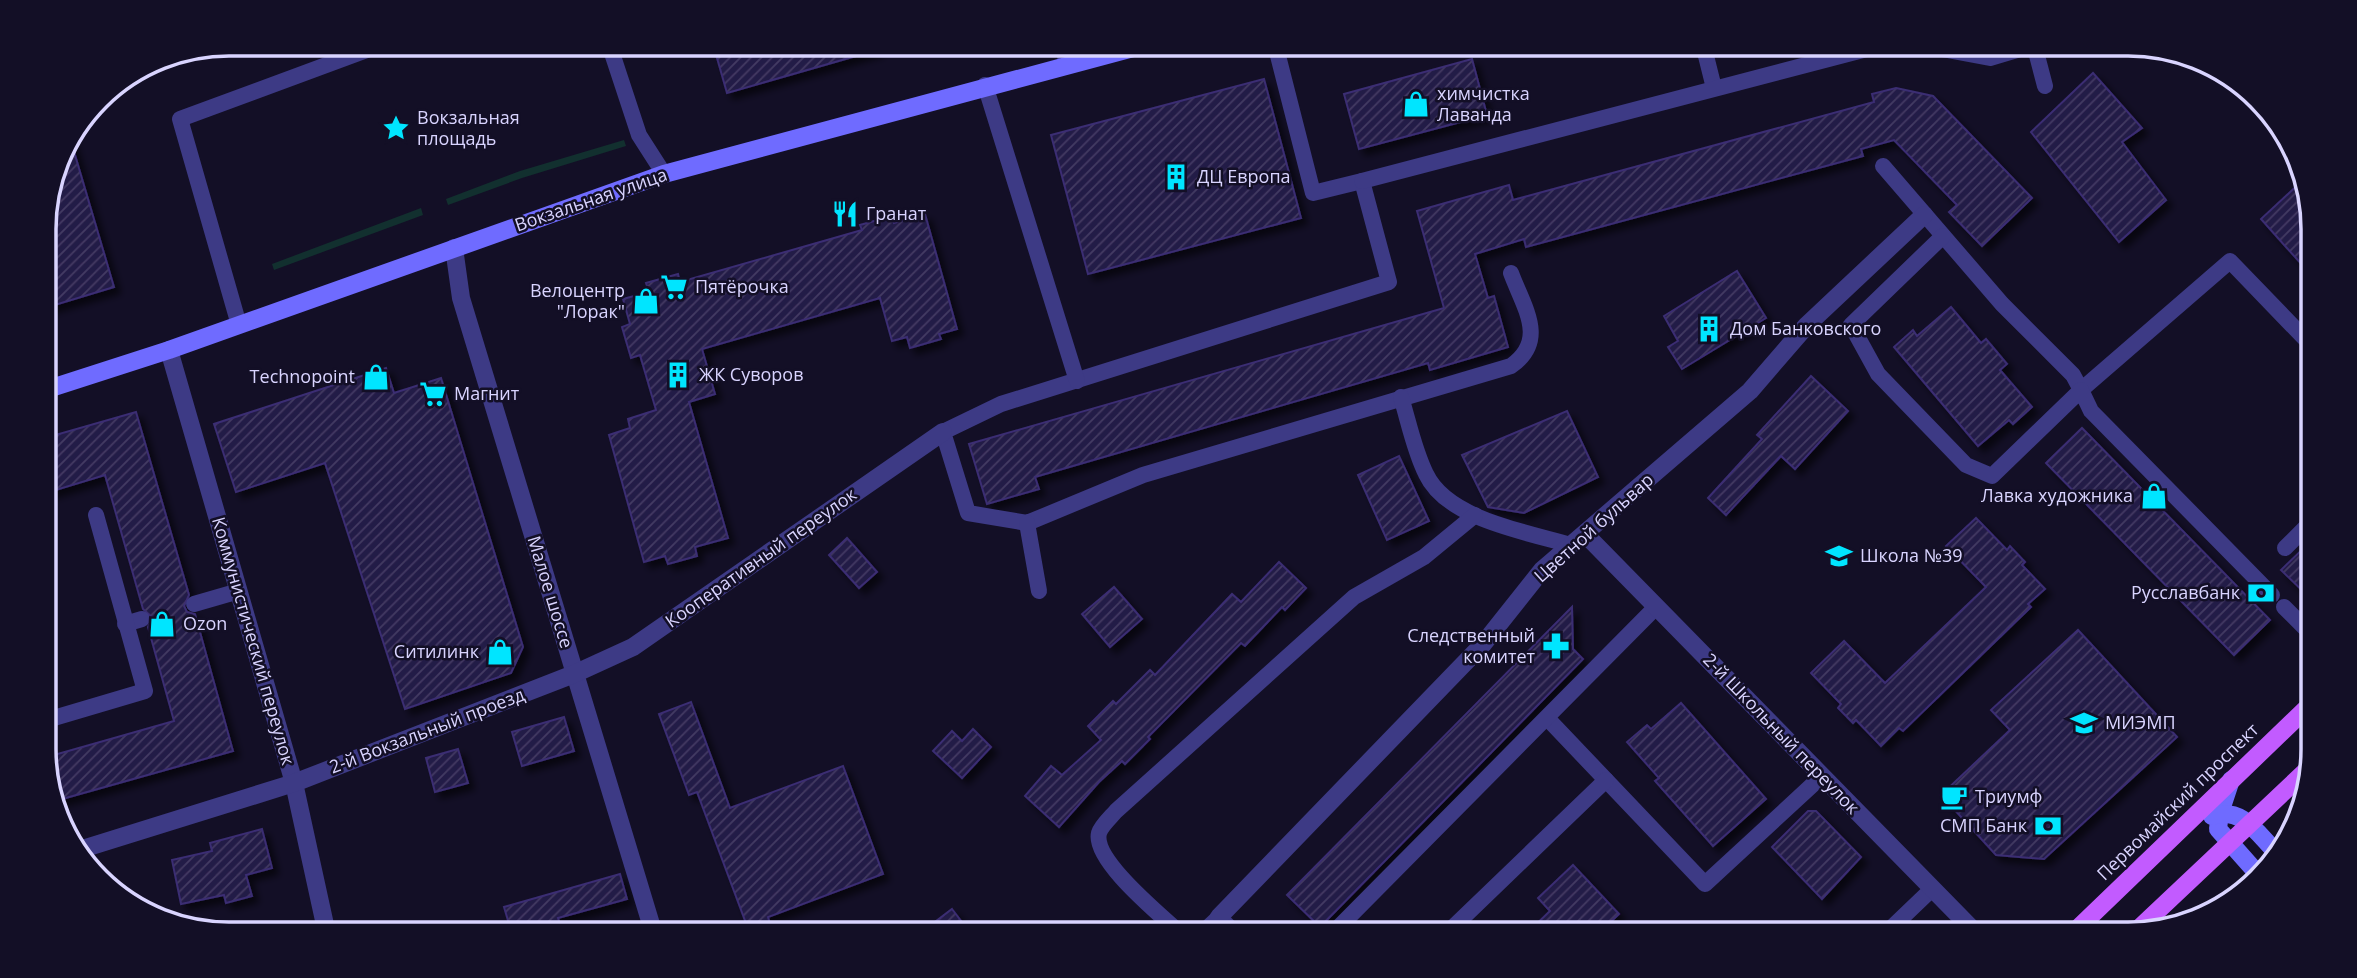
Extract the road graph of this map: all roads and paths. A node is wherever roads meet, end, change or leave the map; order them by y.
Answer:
1 (351, 56) edge
2 (613, 56) edge
3 (1065, 56) edge
4 (1099, 56) edge
5 (1278, 56) edge
6 (1706, 56) edge
7 (1839, 56) edge
8 (1979, 56) edge
9 (1997, 56) edge
10 (2037, 56) edge
11 (1067, 64) junction
12 (985, 85) junction
13 (2045, 86) dead end
14 (1714, 88) junction
15 (1883, 166) dead end
16 (664, 174) junction
17 (1362, 181) junction
18 (1924, 215) junction
19 (1943, 236) junction
20 (454, 248) junction
21 (1511, 273) dead end
22 (239, 325) junction
23 (2301, 335) edge
24 (169, 350) junction
25 (1077, 381) junction
26 (56, 386) edge
27 (2081, 390) junction
28 (1401, 397) junction
29 (943, 432) junction
30 (96, 515) dead end
31 (1475, 515) junction
32 (1027, 523) junction
33 (2301, 532) edge
34 (1578, 540) junction
35 (2285, 548) dead end
36 (1039, 591) dead end
37 (239, 592) junction
38 (194, 604) dead end
39 (1656, 607) junction
40 (142, 619) dead end
41 (125, 624) junction
42 (2301, 624) edge
43 (575, 674) junction
44 (2301, 713) edge
45 (56, 717) edge
46 (1547, 718) junction
47 (1822, 776) junction
48 (2299, 777) edge
49 (1606, 780) junction
50 (2231, 780) junction
51 (294, 783) junction
52 (2220, 814) junction
53 (2248, 823) junction
54 (2187, 824) junction
55 (2228, 843) junction
56 (2270, 846) edge
57 (87, 848) edge
58 (2252, 868) edge
59 (1932, 889) junction
60 (1219, 917) junction
61 (2147, 921) edge
62 (324, 922) edge
63 (650, 922) edge
64 (1169, 922) edge
65 (1214, 922) edge
66 (1224, 922) edge
67 (1344, 922) edge
68 (1458, 922) edge
69 (1898, 922) edge
70 (1965, 922) edge
71 (2085, 922) edge

1 - 22 lane
2 - 16 lane
3 - 11 lane
4 - 11 main road, Вокзальная улица
5 - 17 lane
6 - 14 lane
7 - 14 lane
8 - 9 lane
10 - 13 lane
11 - 12 main road, Вокзальная улица
12 - 16 main road, Вокзальная улица
12 - 25 lane
14 - 17 lane
15 - 18 lane
16 - 20 main road, Вокзальная улица
17 - 25 lane
18 - 19 lane
18 - 34 street, Цветной бульвар
19 - 27 lane
19 - 27 lane
20 - 22 main road, Вокзальная улица
20 - 43 street, Малое шоссе
21 - 28 lane
22 - 24 main road, Вокзальная улица
23 - 27 lane
24 - 26 main road, Вокзальная улица
24 - 37 street, Коммунистический переулок
25 - 29 lane
27 - 42 lane
28 - 31 lane
28 - 32 lane
29 - 32 lane
29 - 43 street, Кооперативный переулок
30 - 41 lane
31 - 34 lane
31 - 64 lane
32 - 36 lane
33 - 35 lane
34 - 39 street, 2-й Школьный переулок
34 - 60 street, Цветной бульвар
37 - 38 lane
37 - 51 street, Коммунистический переулок
39 - 46 lane
39 - 47 street, 2-й Школьный переулок
40 - 41 lane
41 - 45 lane
43 - 51 street, 2-й Вокзальный проезд
43 - 63 street, Малое шоссе
44 - 50 main road, Первомайский проспект
46 - 49 lane
46 - 67 lane
47 - 49 lane
47 - 59 street, 2-й Школьный переулок
48 - 53 main road
49 - 68 lane
50 - 52 main road
50 - 54 main road, Первомайский проспект
51 - 57 street, 2-й Вокзальный проезд
51 - 62 street, Коммунистический переулок
52 - 53 main road
52 - 54 main road
52 - 55 main road
53 - 55 main road
53 - 56 main road
54 - 71 main road, Первомайский проспект
55 - 58 main road
55 - 61 main road
59 - 69 lane
59 - 70 street, 2-й Школьный переулок
60 - 65 lane
60 - 66 lane

